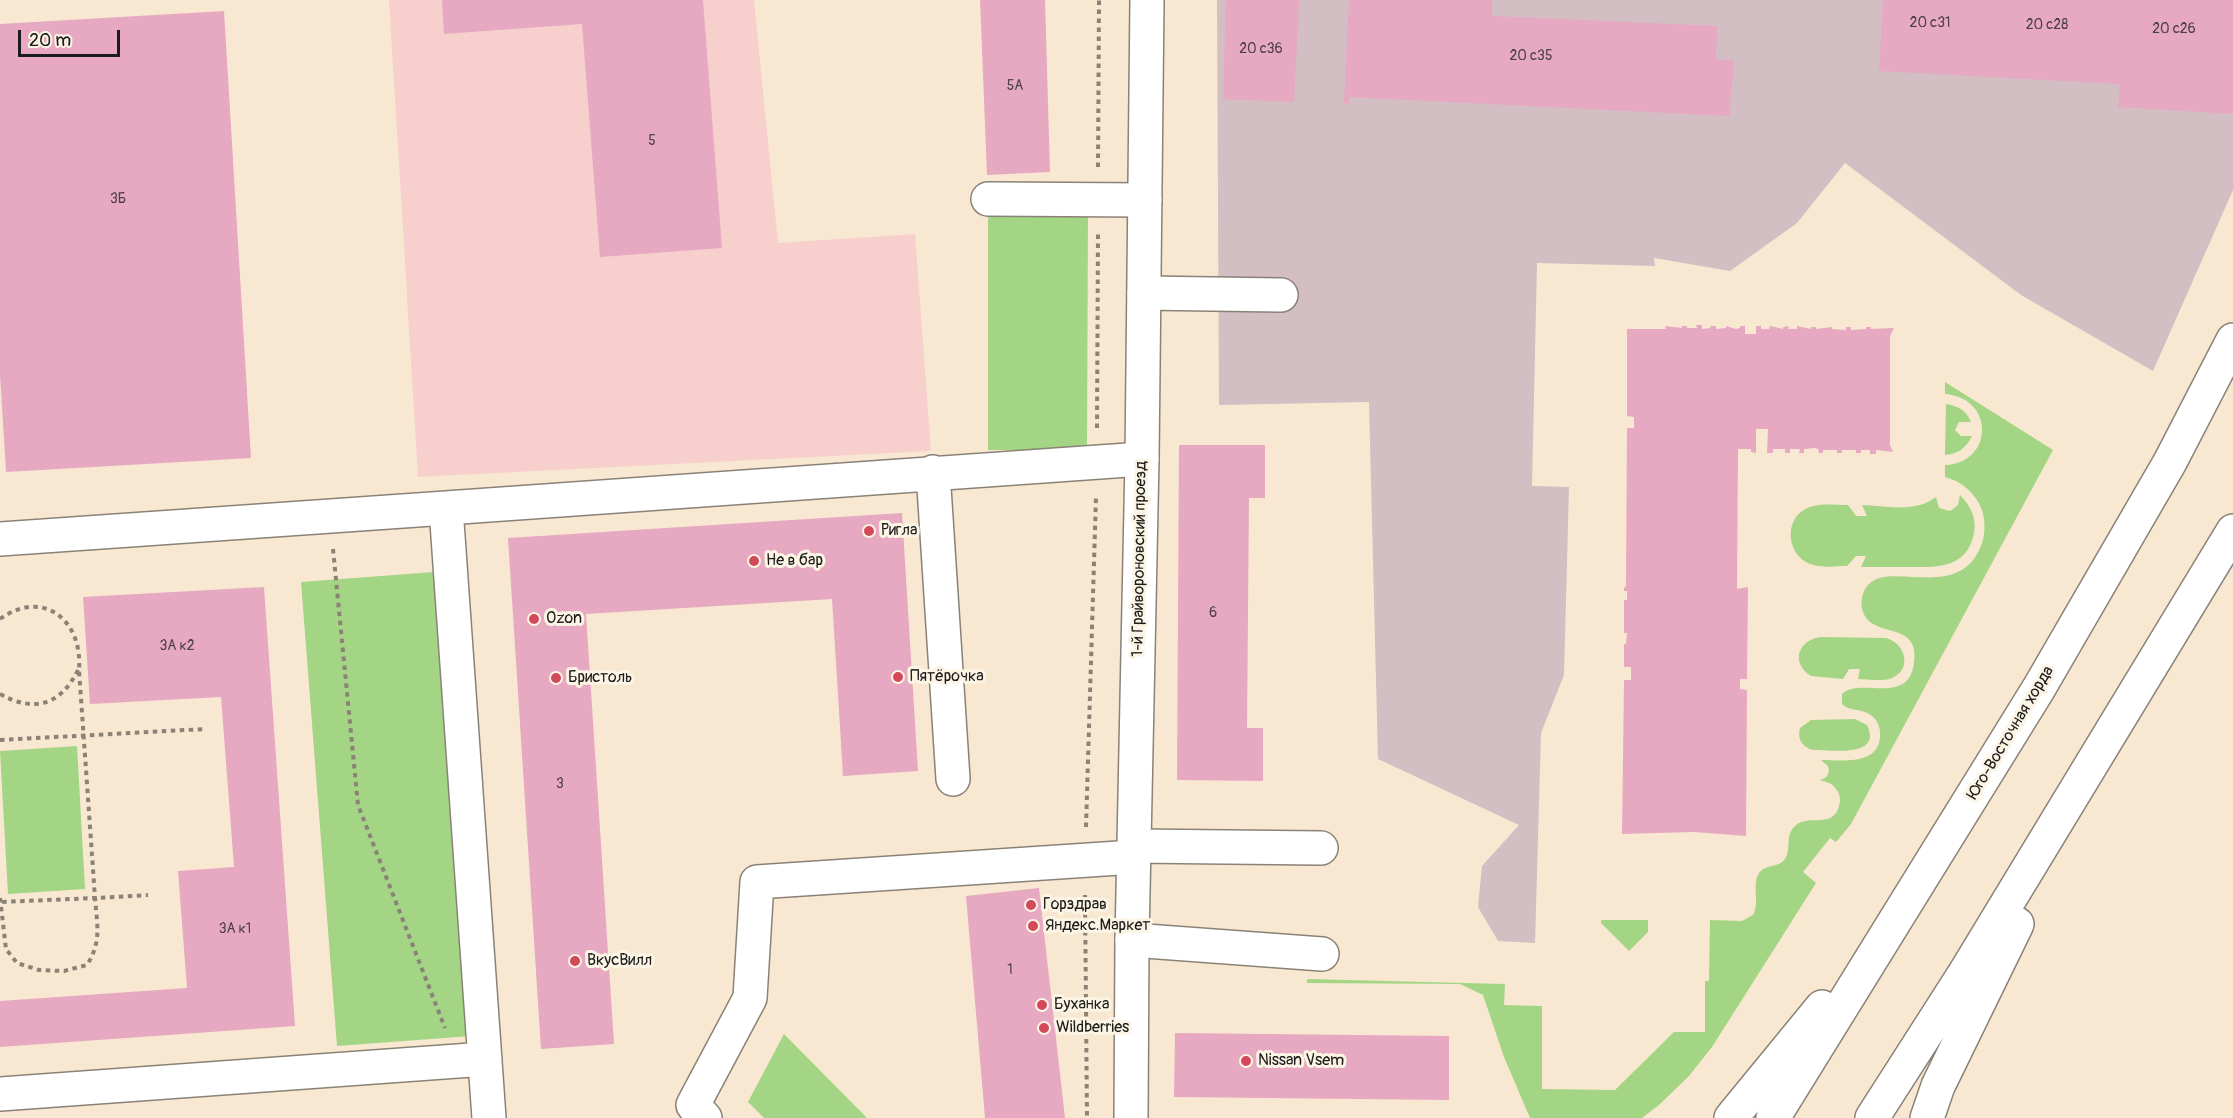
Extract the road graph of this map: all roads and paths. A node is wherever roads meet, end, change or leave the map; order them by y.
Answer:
1 (1099, 0) edge
2 (1147, 0) edge
3 (988, 199) dead end
4 (1098, 199) junction
5 (1145, 200) junction
6 (1144, 293) junction
7 (1281, 295) dead end
8 (2233, 340) edge
9 (1142, 459) junction
10 (1097, 462) junction
11 (933, 472) junction
12 (446, 508) junction
13 (2233, 531) edge
14 (0, 539) edge
15 (332, 541) dead end
16 (0, 619) edge
17 (79, 670) junction
18 (0, 694) edge
19 (205, 729) dead end
20 (85, 735) junction
21 (0, 740) edge
22 (2103, 748) junction
23 (953, 779) dead end
24 (1321, 848) dead end
25 (1134, 852) junction
26 (1085, 861) junction
27 (148, 895) dead end
28 (95, 898) junction
29 (0, 901) edge
30 (1907, 903) junction
31 (1132, 940) junction
32 (1322, 954) dead end
33 (472, 1060) junction
34 (0, 1094) edge
35 (489, 1118) edge
36 (705, 1118) edge
37 (1087, 1118) edge
38 (1131, 1118) edge
39 (1731, 1118) edge
40 (1773, 1118) edge
41 (1872, 1118) edge
42 (1927, 1118) edge

1 - 4 path
2 - 5 main road, 1-й Грайвороновский проезд
3 - 4 main road
4 - 5 main road
4 - 10 path
5 - 6 main road, 1-й Грайвороновский проезд
6 - 7 main road
6 - 9 main road, 1-й Грайвороновский проезд
8 - 30 main road, Юго-Восточная хорда
9 - 10 main road
9 - 25 main road, 1-й Грайвороновский проезд
10 - 11 main road
10 - 26 path
11 - 12 main road
11 - 23 main road
12 - 14 main road
12 - 33 main road
13 - 22 main road
15 - 33 path
16 - 17 path
17 - 18 path
17 - 20 path
19 - 20 path
20 - 21 path
20 - 28 path
22 - 41 main road
22 - 42 main road
24 - 25 main road
25 - 26 main road
25 - 31 main road, 1-й Грайвороновский проезд
26 - 36 main road
26 - 37 path
27 - 28 path
28 - 29 path
28 - 29 path
30 - 39 main road
30 - 40 main road, Юго-Восточная хорда
31 - 32 main road
31 - 38 main road, 1-й Грайвороновский проезд
33 - 34 main road
33 - 35 main road

